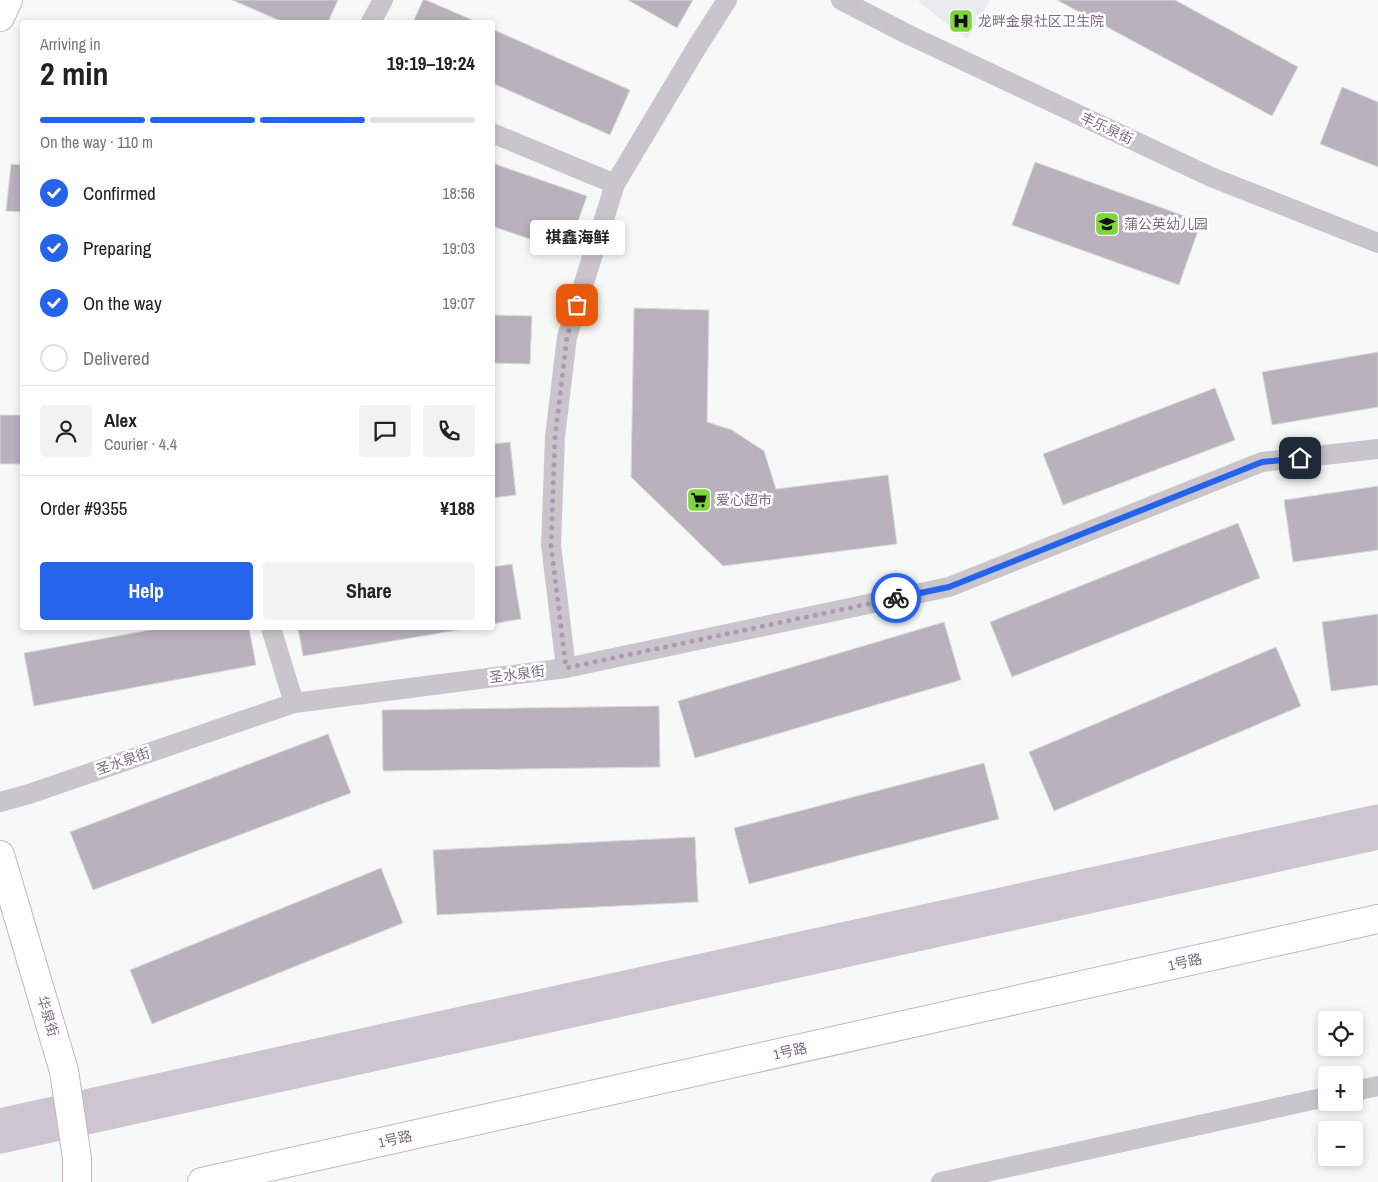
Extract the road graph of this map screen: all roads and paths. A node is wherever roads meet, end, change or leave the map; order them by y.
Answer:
1 (8, 0) edge
2 (383, 0) edge
3 (727, 0) edge
4 (841, 0) edge
5 (0, 17) edge
6 (372, 20) edge
7 (495, 134) edge
8 (615, 184) junction
9 (1378, 243) edge
10 (1378, 449) edge
11 (272, 630) edge
12 (566, 668) junction
13 (294, 703) junction
14 (0, 802) edge
15 (0, 855) edge
16 (1378, 919) edge
17 (1378, 1086) edge
18 (1363, 1089) edge
19 (1318, 1099) edge
20 (77, 1170) edge
21 (202, 1182) edge
22 (941, 1182) edge

1 - 5 street
2 - 6 street
3 - 8 street
4 - 9 street, 丰乐泉街
7 - 8 street
8 - 12 street
10 - 12 street, 圣水泉街
11 - 13 street
12 - 13 street, 圣水泉街
13 - 14 street, 圣水泉街
15 - 20 street, 华泉街
16 - 21 street, 1号路
17 - 18 street
19 - 22 street

